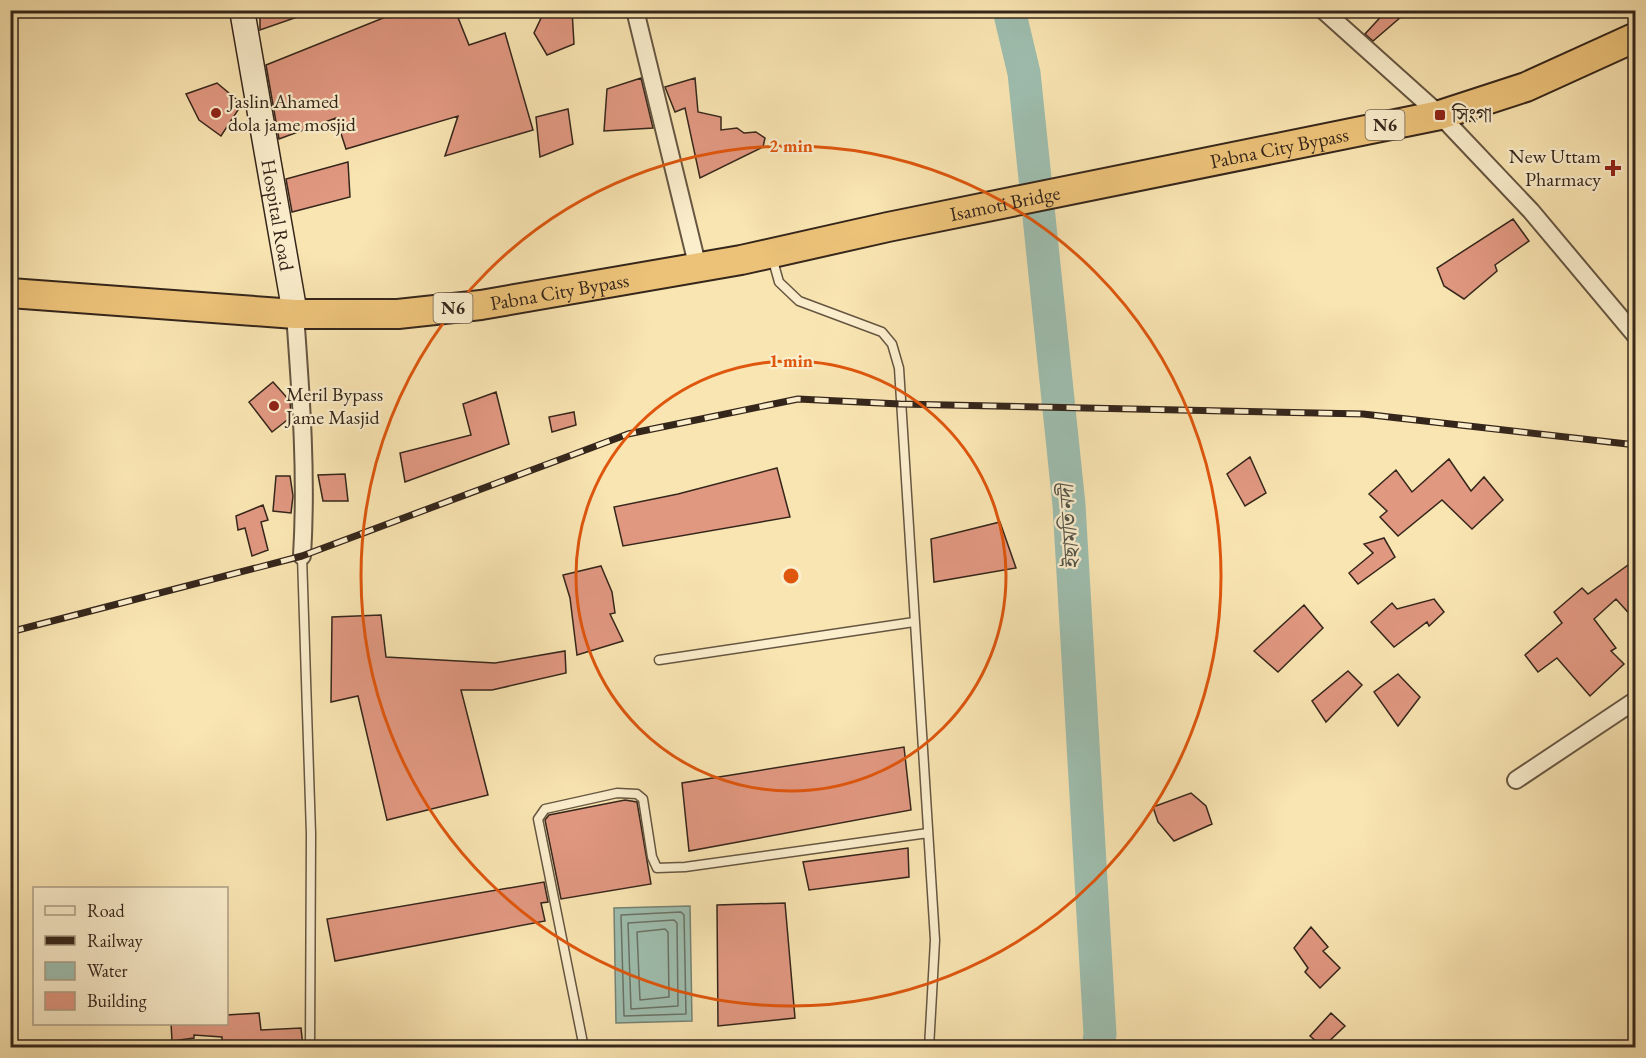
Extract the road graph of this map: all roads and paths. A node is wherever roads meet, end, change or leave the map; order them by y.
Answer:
1 (242, 10) edge
2 (635, 10) edge
3 (1323, 10) edge
4 (1635, 37) edge
5 (1440, 115) junction
6 (1123, 178) joint
7 (888, 227) joint
8 (771, 254) junction
9 (698, 268) junction
10 (10, 293) edge
11 (295, 315) junction
12 (1635, 336) edge
13 (302, 556) joint
14 (914, 622) junction
15 (659, 660) dead end
16 (1635, 700) edge
17 (1516, 780) dead end
18 (928, 833) junction
19 (310, 1047) edge
20 (584, 1047) edge
21 (929, 1047) edge

1 - 11 main road, Hospital Road
2 - 9 street
3 - 5 street
4 - 5 highway, Pabna City Bypass / N6
5 - 6 highway, Pabna City Bypass / N6
5 - 12 street
6 - 7 highway, Isamoti Bridge / N6
7 - 8 highway, Pabna City Bypass / N6
8 - 9 highway, Pabna City Bypass / N6
8 - 14 lane
9 - 11 highway, Pabna City Bypass / N6
10 - 11 highway, Pabna City Bypass / N6
11 - 13 street
13 - 19 lane
14 - 15 lane
14 - 18 lane
16 - 17 street
18 - 20 lane
18 - 21 lane

